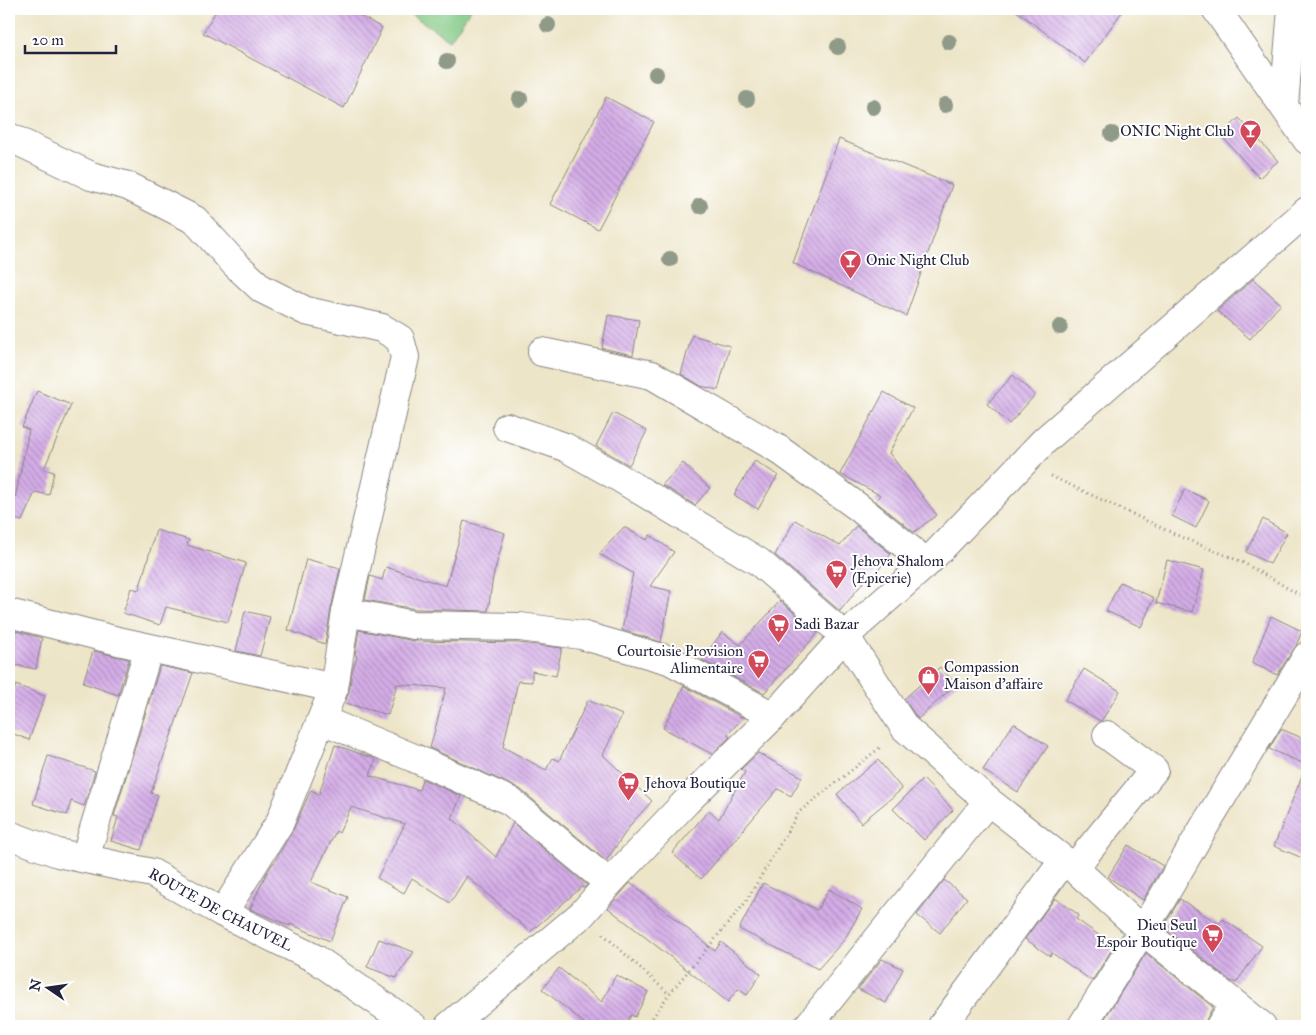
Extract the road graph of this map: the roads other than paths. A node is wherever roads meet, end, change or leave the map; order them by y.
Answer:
1 (1216, 9) edge
2 (1292, 9) edge
3 (1284, 105) junction
4 (9, 137) edge
5 (1307, 140) edge
6 (1307, 211) edge
7 (542, 352) dead end
8 (507, 426) dead end
9 (927, 563) junction
10 (346, 612) junction
11 (9, 613) edge
12 (845, 636) junction
13 (149, 648) junction
14 (1307, 656) edge
15 (334, 688) junction
16 (773, 716) junction
17 (322, 720) junction
18 (1107, 734) dead end
19 (988, 801) junction
20 (9, 834) edge
21 (85, 858) junction
22 (1069, 864) junction
23 (609, 882) junction
24 (222, 913) junction
25 (1142, 930) junction
26 (1234, 1004) junction
27 (413, 1026) edge
28 (449, 1026) edge
29 (808, 1026) edge
30 (942, 1026) edge
31 (1082, 1026) edge
32 (1220, 1026) edge
33 (1262, 1026) edge

1 - 3 street
2 - 3 street
3 - 5 street
4 - 10 street
6 - 9 street
7 - 9 street
8 - 12 street
9 - 12 street
10 - 15 street
10 - 16 street
11 - 13 street
12 - 16 street
12 - 19 street
13 - 15 street
13 - 21 street
14 - 25 street
15 - 17 street
16 - 23 street
17 - 23 street
17 - 24 street
18 - 22 street
19 - 22 street
19 - 29 street
20 - 21 street, ROUTE DE CHAUVEL
21 - 24 street, ROUTE DE CHAUVEL
22 - 25 street
22 - 30 street
23 - 28 street
24 - 27 street, ROUTE DE CHAUVEL
25 - 26 street
25 - 31 street
26 - 32 street
26 - 33 street

